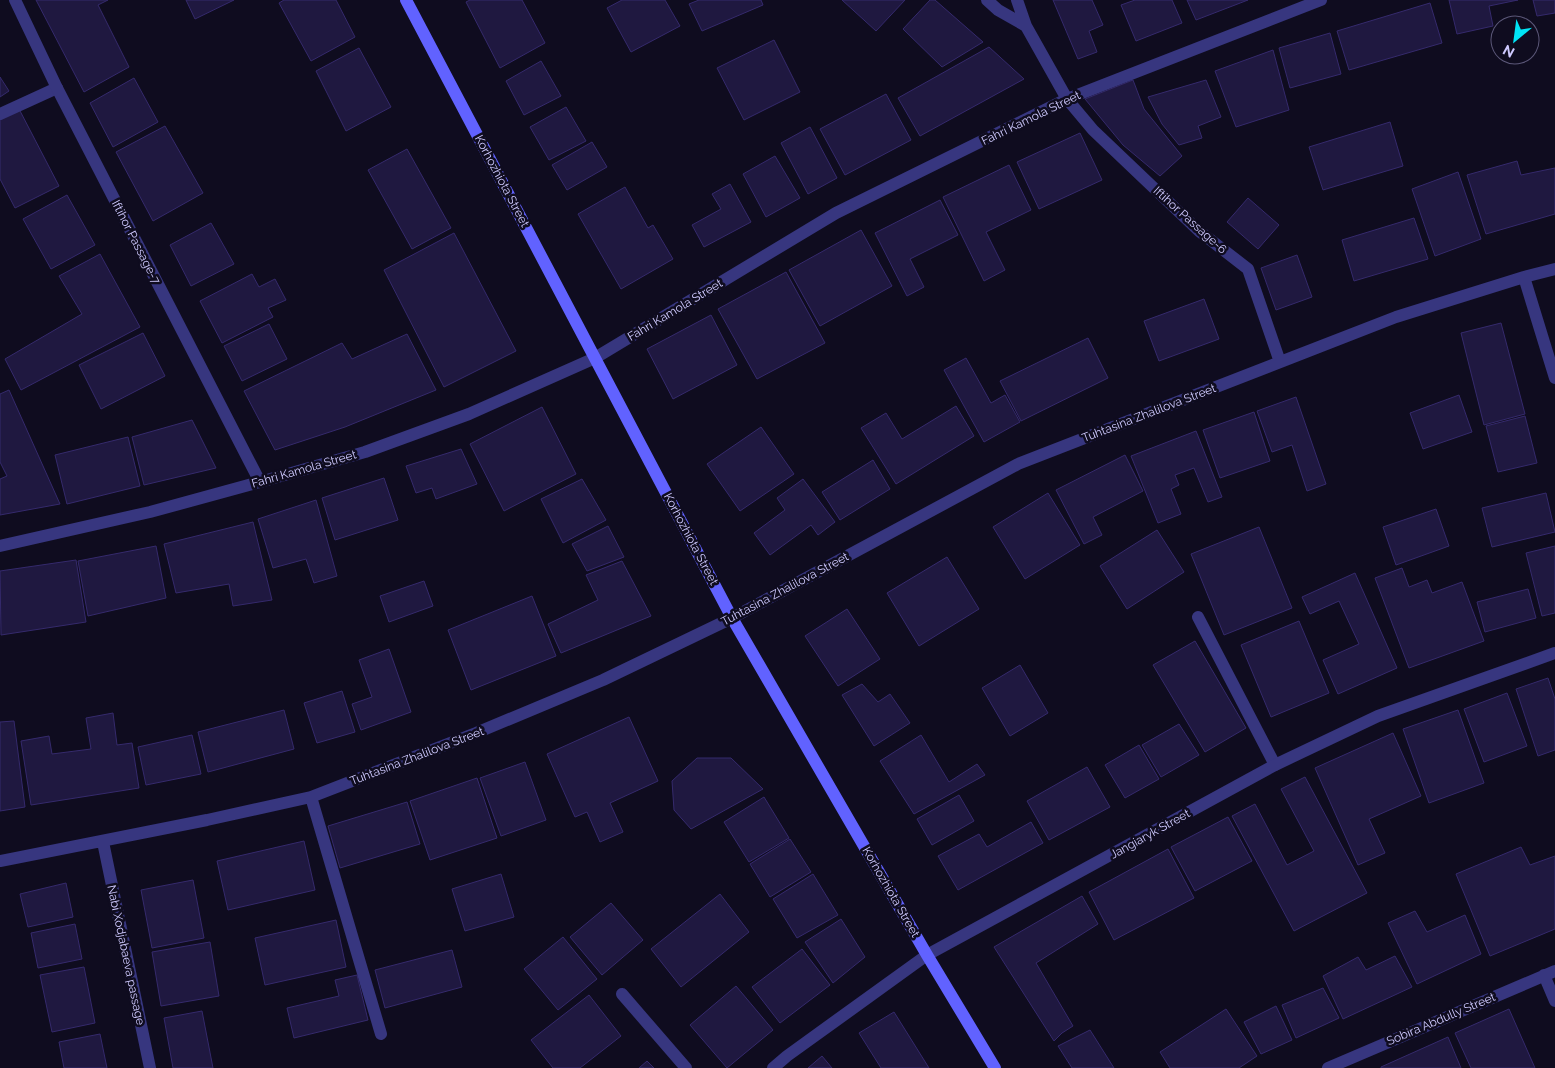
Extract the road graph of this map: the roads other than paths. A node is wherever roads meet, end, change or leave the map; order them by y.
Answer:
1 (15, 0) edge
2 (406, 0) edge
3 (986, 0) edge
4 (1017, 0) edge
5 (1321, 0) edge
6 (1026, 26) junction
7 (58, 88) junction
8 (1067, 99) junction
9 (0, 114) edge
10 (1555, 269) edge
11 (1524, 276) junction
12 (595, 358) junction
13 (1280, 362) junction
14 (1555, 378) edge
15 (260, 482) junction
16 (0, 546) edge
17 (1198, 617) dead end
18 (732, 618) junction
19 (1555, 653) edge
20 (1275, 765) junction
21 (311, 797) junction
22 (103, 842) junction
23 (0, 861) edge
24 (927, 955) junction
25 (1550, 973) edge
26 (622, 994) dead end
27 (1555, 1001) edge
28 (382, 1034) dead end
29 (150, 1068) edge
30 (686, 1068) edge
31 (773, 1068) edge
32 (995, 1068) edge
33 (1328, 1068) edge

1 - 7 street, Iftihor Passage-7
2 - 12 street, Korhozhiota Street
3 - 6 street
4 - 6 street, Iftihor Passage-6
5 - 8 street, Fahri Kamola Street
6 - 8 street, Iftihor Passage-6
7 - 9 street
7 - 15 street, Iftihor Passage-7
8 - 12 street, Fahri Kamola Street
8 - 13 street, Iftihor Passage-6
10 - 11 street, Tuhtasina Zhalilova Street
11 - 13 street, Tuhtasina Zhalilova Street
11 - 14 street
12 - 15 street, Fahri Kamola Street
12 - 18 street, Korhozhiota Street
13 - 18 street, Tuhtasina Zhalilova Street
15 - 16 street, Fahri Kamola Street
17 - 20 street
18 - 21 street, Tuhtasina Zhalilova Street
18 - 24 street, Korhozhiota Street
19 - 20 street, Jangiaryk Street
20 - 24 street, Jangiaryk Street
21 - 22 street, Tuhtasina Zhalilova Street
21 - 28 street
22 - 23 street, Tuhtasina Zhalilova Street
22 - 29 street, Nabi Xodjabaeva passage
24 - 31 street, Jangiaryk Street
24 - 32 street, Korhozhiota Street
25 - 27 street
25 - 33 street, Sobira Abdully Street
26 - 30 street

